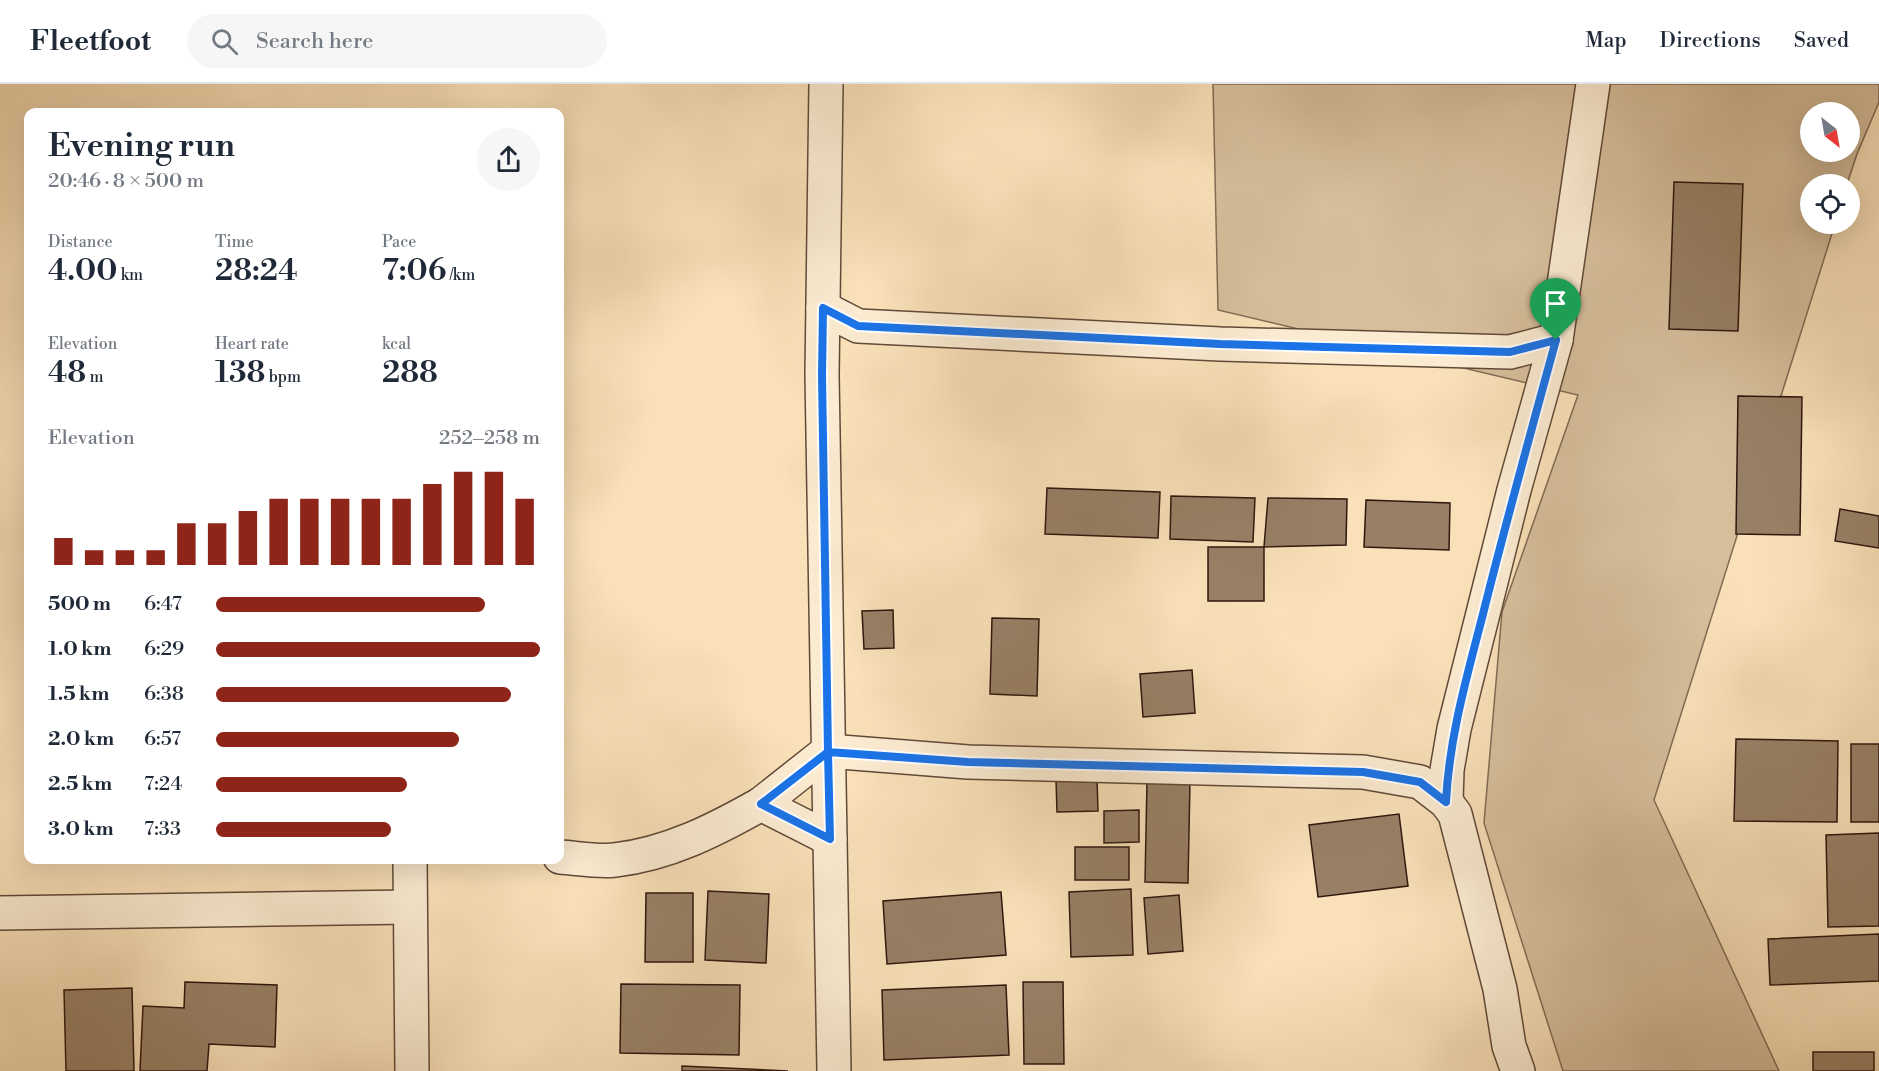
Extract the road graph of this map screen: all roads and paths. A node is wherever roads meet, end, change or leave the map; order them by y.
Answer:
1 (826, 84) edge
2 (1593, 84) edge
3 (823, 308) junction
4 (858, 326) junction
5 (1556, 340) junction
6 (1510, 352) junction
7 (822, 375) junction
8 (1545, 379) junction
9 (828, 752) junction
10 (1446, 802) junction
11 (761, 804) junction
12 (830, 839) junction
13 (564, 857) edge
14 (410, 864) edge
15 (410, 907) junction
16 (0, 913) edge
17 (412, 1071) edge
18 (834, 1071) edge
19 (1518, 1071) edge

1 - 3 street
2 - 5 street
3 - 4 street
3 - 7 street
4 - 6 street
4 - 7 street
5 - 6 street
5 - 8 street
6 - 8 street
7 - 9 street
8 - 10 street
9 - 10 street
9 - 11 street
9 - 12 street
10 - 19 street
11 - 12 street
11 - 13 street
12 - 18 street
14 - 15 street
15 - 16 street
15 - 17 street

